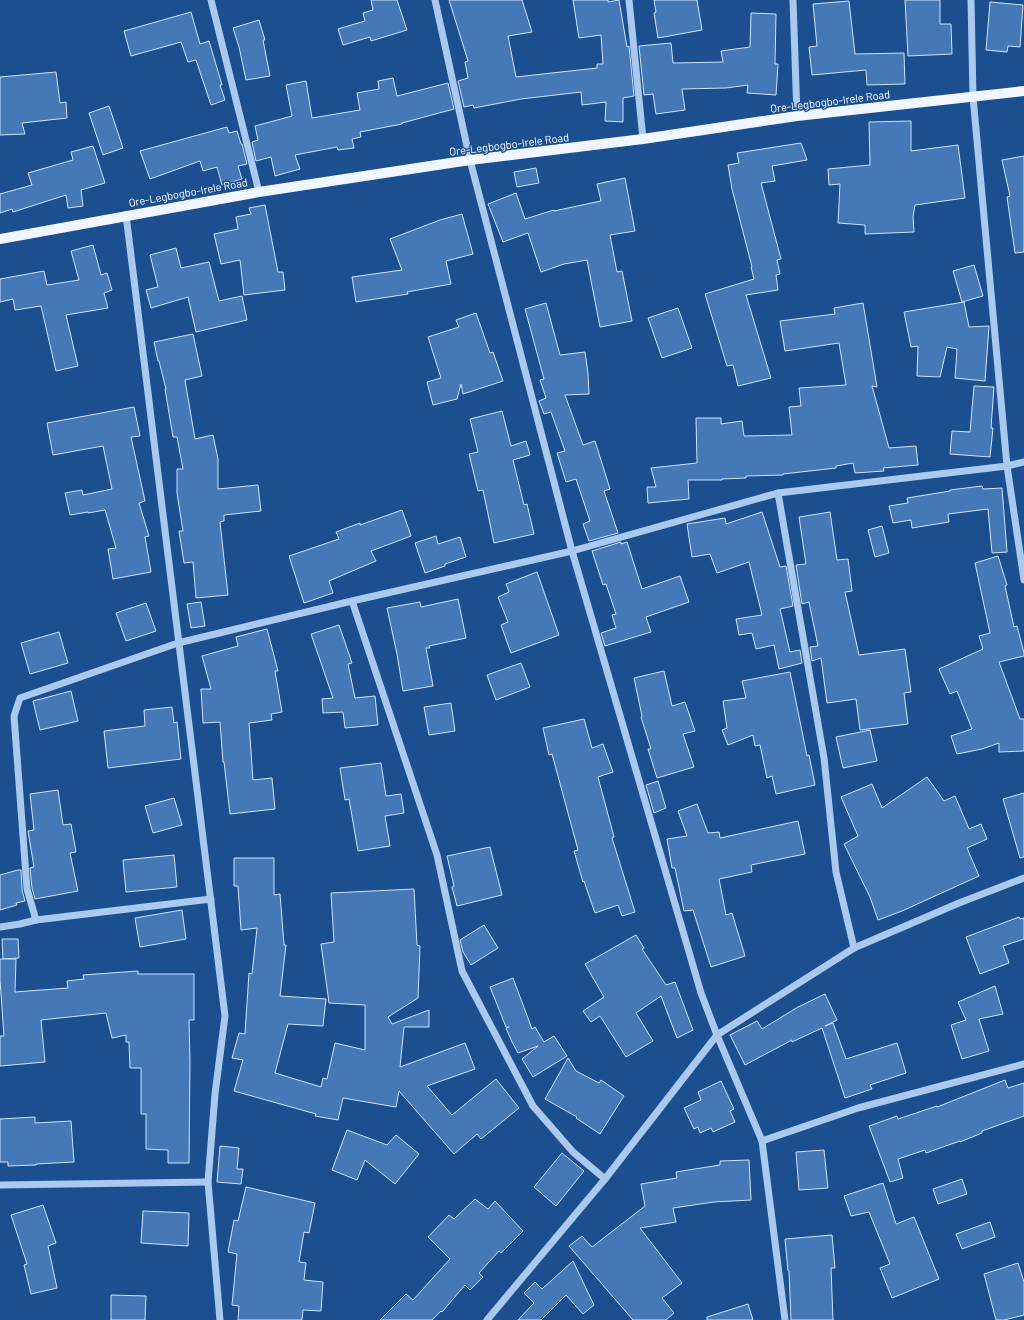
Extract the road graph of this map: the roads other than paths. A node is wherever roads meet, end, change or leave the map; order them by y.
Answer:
1 (211, 0) edge
2 (435, 0) edge
3 (629, 0) edge
4 (793, 0) edge
5 (971, 0) edge
6 (1024, 91) edge
7 (973, 97) junction
8 (797, 116) junction
9 (643, 139) junction
10 (470, 160) junction
11 (259, 192) junction
12 (126, 215) junction
13 (0, 239) edge
14 (1024, 462) edge
15 (1007, 466) junction
16 (778, 493) junction
17 (572, 551) junction
18 (1024, 580) edge
19 (352, 601) junction
20 (178, 643) junction
21 (1024, 878) edge
22 (211, 899) junction
23 (36, 920) junction
24 (0, 927) edge
25 (854, 948) junction
26 (717, 1035) junction
27 (1024, 1064) edge
28 (762, 1141) junction
29 (605, 1179) junction
30 (208, 1182) junction
31 (0, 1185) edge
32 (220, 1320) edge
33 (487, 1320) edge
34 (785, 1320) edge

1 - 11 street
2 - 10 street
3 - 9 street
4 - 8 street
5 - 7 street
6 - 7 main road, Ore-Legbogbo-Irele Road
7 - 8 main road, Ore-Legbogbo-Irele Road
7 - 15 street
8 - 9 main road, Ore-Legbogbo-Irele Road
9 - 10 main road, Ore-Legbogbo-Irele Road
10 - 11 main road, Ore-Legbogbo-Irele Road
10 - 17 street
11 - 12 main road, Ore-Legbogbo-Irele Road
12 - 13 main road, Ore-Legbogbo-Irele Road
12 - 20 street
14 - 15 street
15 - 16 street
15 - 18 street
16 - 17 street
16 - 25 street
17 - 19 street
17 - 26 street
19 - 20 street
19 - 29 street
20 - 22 street
20 - 23 street
21 - 25 street
22 - 23 street
22 - 30 street
23 - 24 street
25 - 26 street
26 - 28 street
26 - 29 street
27 - 28 street
28 - 34 street
29 - 33 street
30 - 31 street
30 - 32 street

